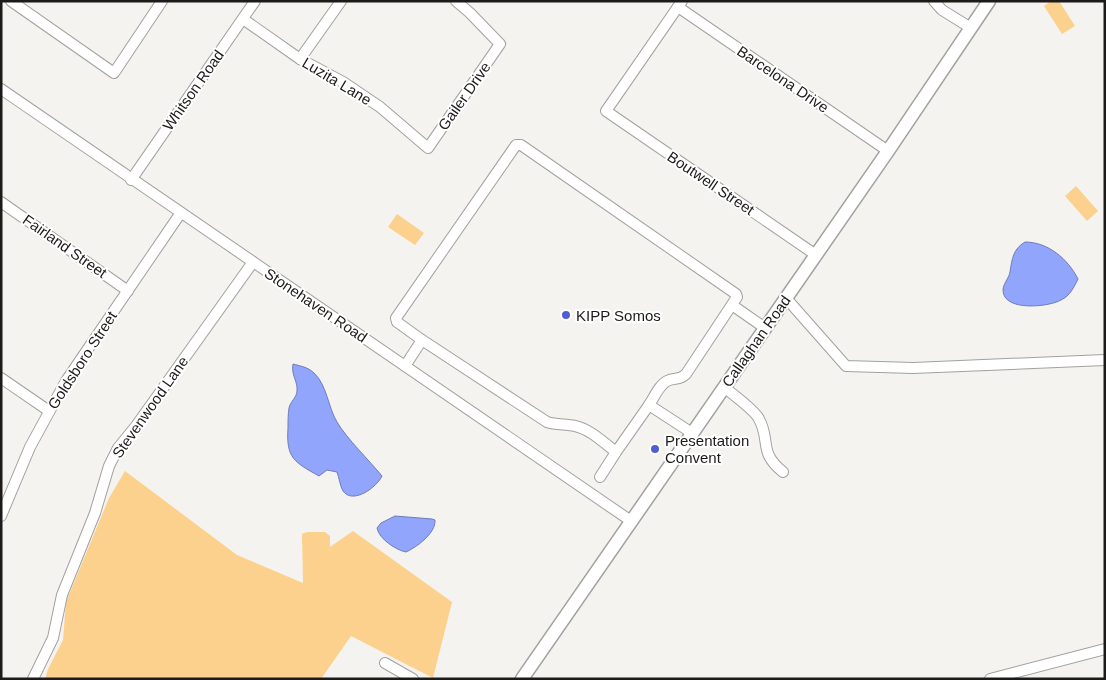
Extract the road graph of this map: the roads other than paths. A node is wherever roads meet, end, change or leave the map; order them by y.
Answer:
1 (11, 1) edge
2 (162, 1) edge
3 (255, 1) edge
4 (341, 1) edge
5 (456, 1) edge
6 (934, 1) edge
7 (989, 1) edge
8 (680, 4) edge
9 (243, 19) junction
10 (971, 28) junction
11 (300, 59) junction
12 (1, 89) edge
13 (428, 148) joint
14 (888, 151) junction
15 (131, 180) junction
16 (1, 202) edge
17 (180, 214) junction
18 (816, 254) junction
19 (253, 262) junction
20 (128, 290) junction
21 (786, 298) junction
22 (732, 305) junction
23 (765, 328) junction
24 (422, 340) junction
25 (1105, 360) edge
26 (405, 366) junction
27 (1, 378) edge
28 (724, 387) junction
29 (649, 405) junction
30 (49, 411) junction
31 (692, 433) junction
32 (616, 452) junction
33 (783, 472) dead end
34 (600, 477) dead end
35 (1, 516) edge
36 (631, 521) junction
37 (1105, 649) edge
38 (385, 663) dead end
39 (33, 679) edge
40 (413, 679) edge
41 (522, 679) edge
42 (990, 679) edge

1 - 2 street
3 - 9 street, Whitson Road
4 - 11 street
5 - 13 street, Gailer Drive
6 - 10 street
7 - 10 main road, Callaghan Road
8 - 14 street, Barcelona Drive
8 - 18 street, Boutwell Street
9 - 11 street, Luzita Lane
9 - 15 street, Whitson Road
10 - 14 main road, Callaghan Road
11 - 13 street, Luzita Lane
12 - 15 street, Stonehaven Road
14 - 18 main road, Callaghan Road
15 - 17 street, Stonehaven Road
16 - 20 street, Fairland Street
17 - 19 street, Stonehaven Road
17 - 20 street, Goldsboro Street
18 - 21 main road, Callaghan Road
19 - 26 street, Stonehaven Road
19 - 39 street, Stevenwood Lane
20 - 30 street, Goldsboro Street
21 - 23 main road, Callaghan Road
21 - 25 street
22 - 23 street
22 - 24 street
22 - 29 street
23 - 28 main road, Callaghan Road
24 - 26 street
24 - 32 street
26 - 36 street, Stonehaven Road
27 - 30 street
28 - 31 main road, Callaghan Road
28 - 33 street
29 - 31 street
29 - 32 street
30 - 35 street, Goldsboro Street
31 - 36 main road, Callaghan Road
32 - 34 street
36 - 41 main road, Callaghan Road
37 - 42 street
38 - 40 street

